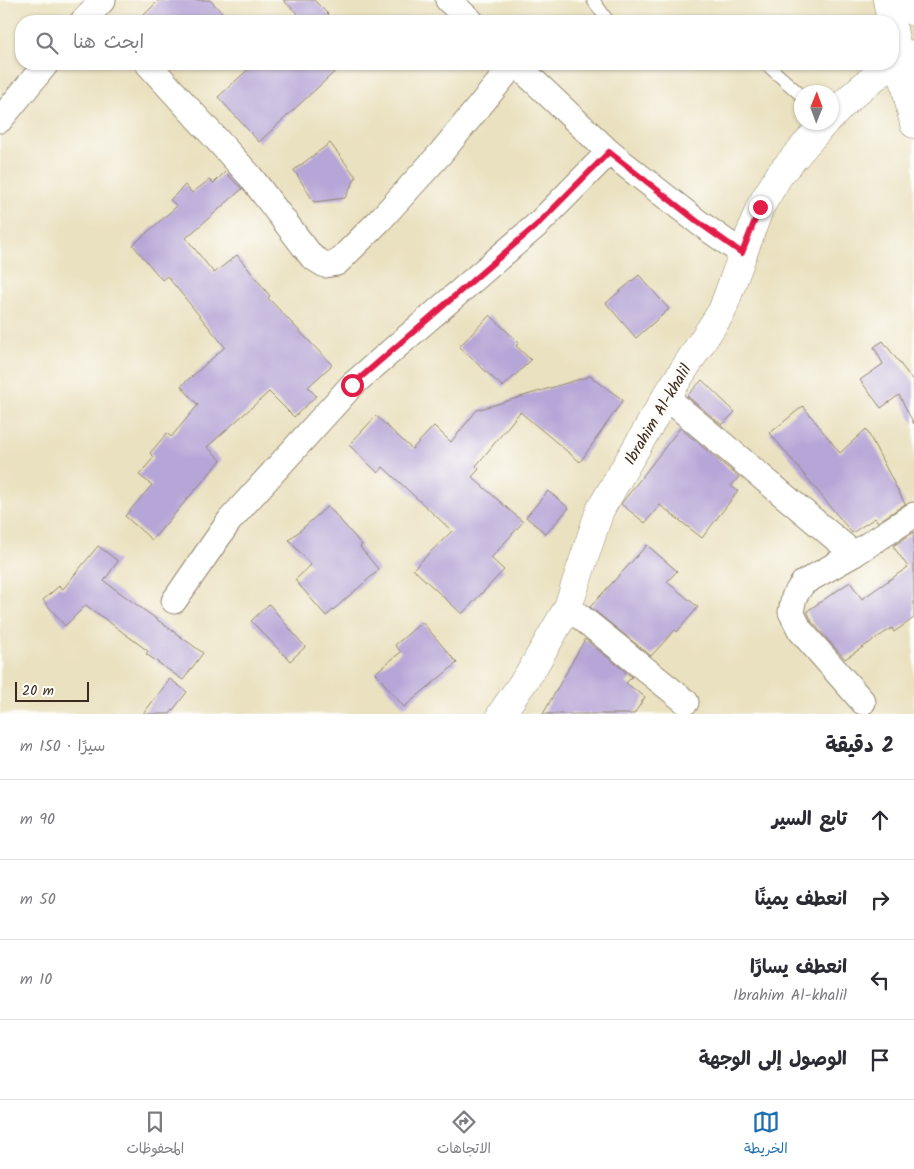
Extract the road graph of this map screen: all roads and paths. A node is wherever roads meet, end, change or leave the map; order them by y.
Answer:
1 (448, 0) edge
2 (593, 0) edge
3 (887, 0) edge
4 (912, 0) edge
5 (914, 12) edge
6 (464, 15) edge
7 (604, 15) edge
8 (890, 15) edge
9 (899, 41) edge
10 (907, 57) edge
11 (41, 70) edge
12 (153, 70) edge
13 (510, 70) edge
14 (521, 70) edge
15 (773, 70) edge
16 (888, 70) edge
17 (794, 89) edge
18 (839, 109) edge
19 (0, 120) edge
20 (914, 124) edge
21 (818, 130) edge
22 (609, 152) junction
23 (742, 253) junction
24 (666, 397) junction
25 (914, 514) edge
26 (854, 554) junction
27 (174, 601) dead end
28 (568, 607) junction
29 (686, 702) dead end
30 (863, 702) dead end
31 (501, 714) edge

1 - 6 street
2 - 7 lane
3 - 8 main road
4 - 5 main road
9 - 10 main road
10 - 20 main road
11 - 19 street
12 - 13 street
14 - 22 street
15 - 17 lane
16 - 18 main road
21 - 23 main road, Ibrahim Al-khalil
22 - 23 street
22 - 27 street
23 - 24 main road, Ibrahim Al-khalil
24 - 26 street
24 - 28 main road, Ibrahim Al-khalil
25 - 26 street
26 - 30 street
28 - 29 street
28 - 31 main road, Ibrahim Al-khalil

